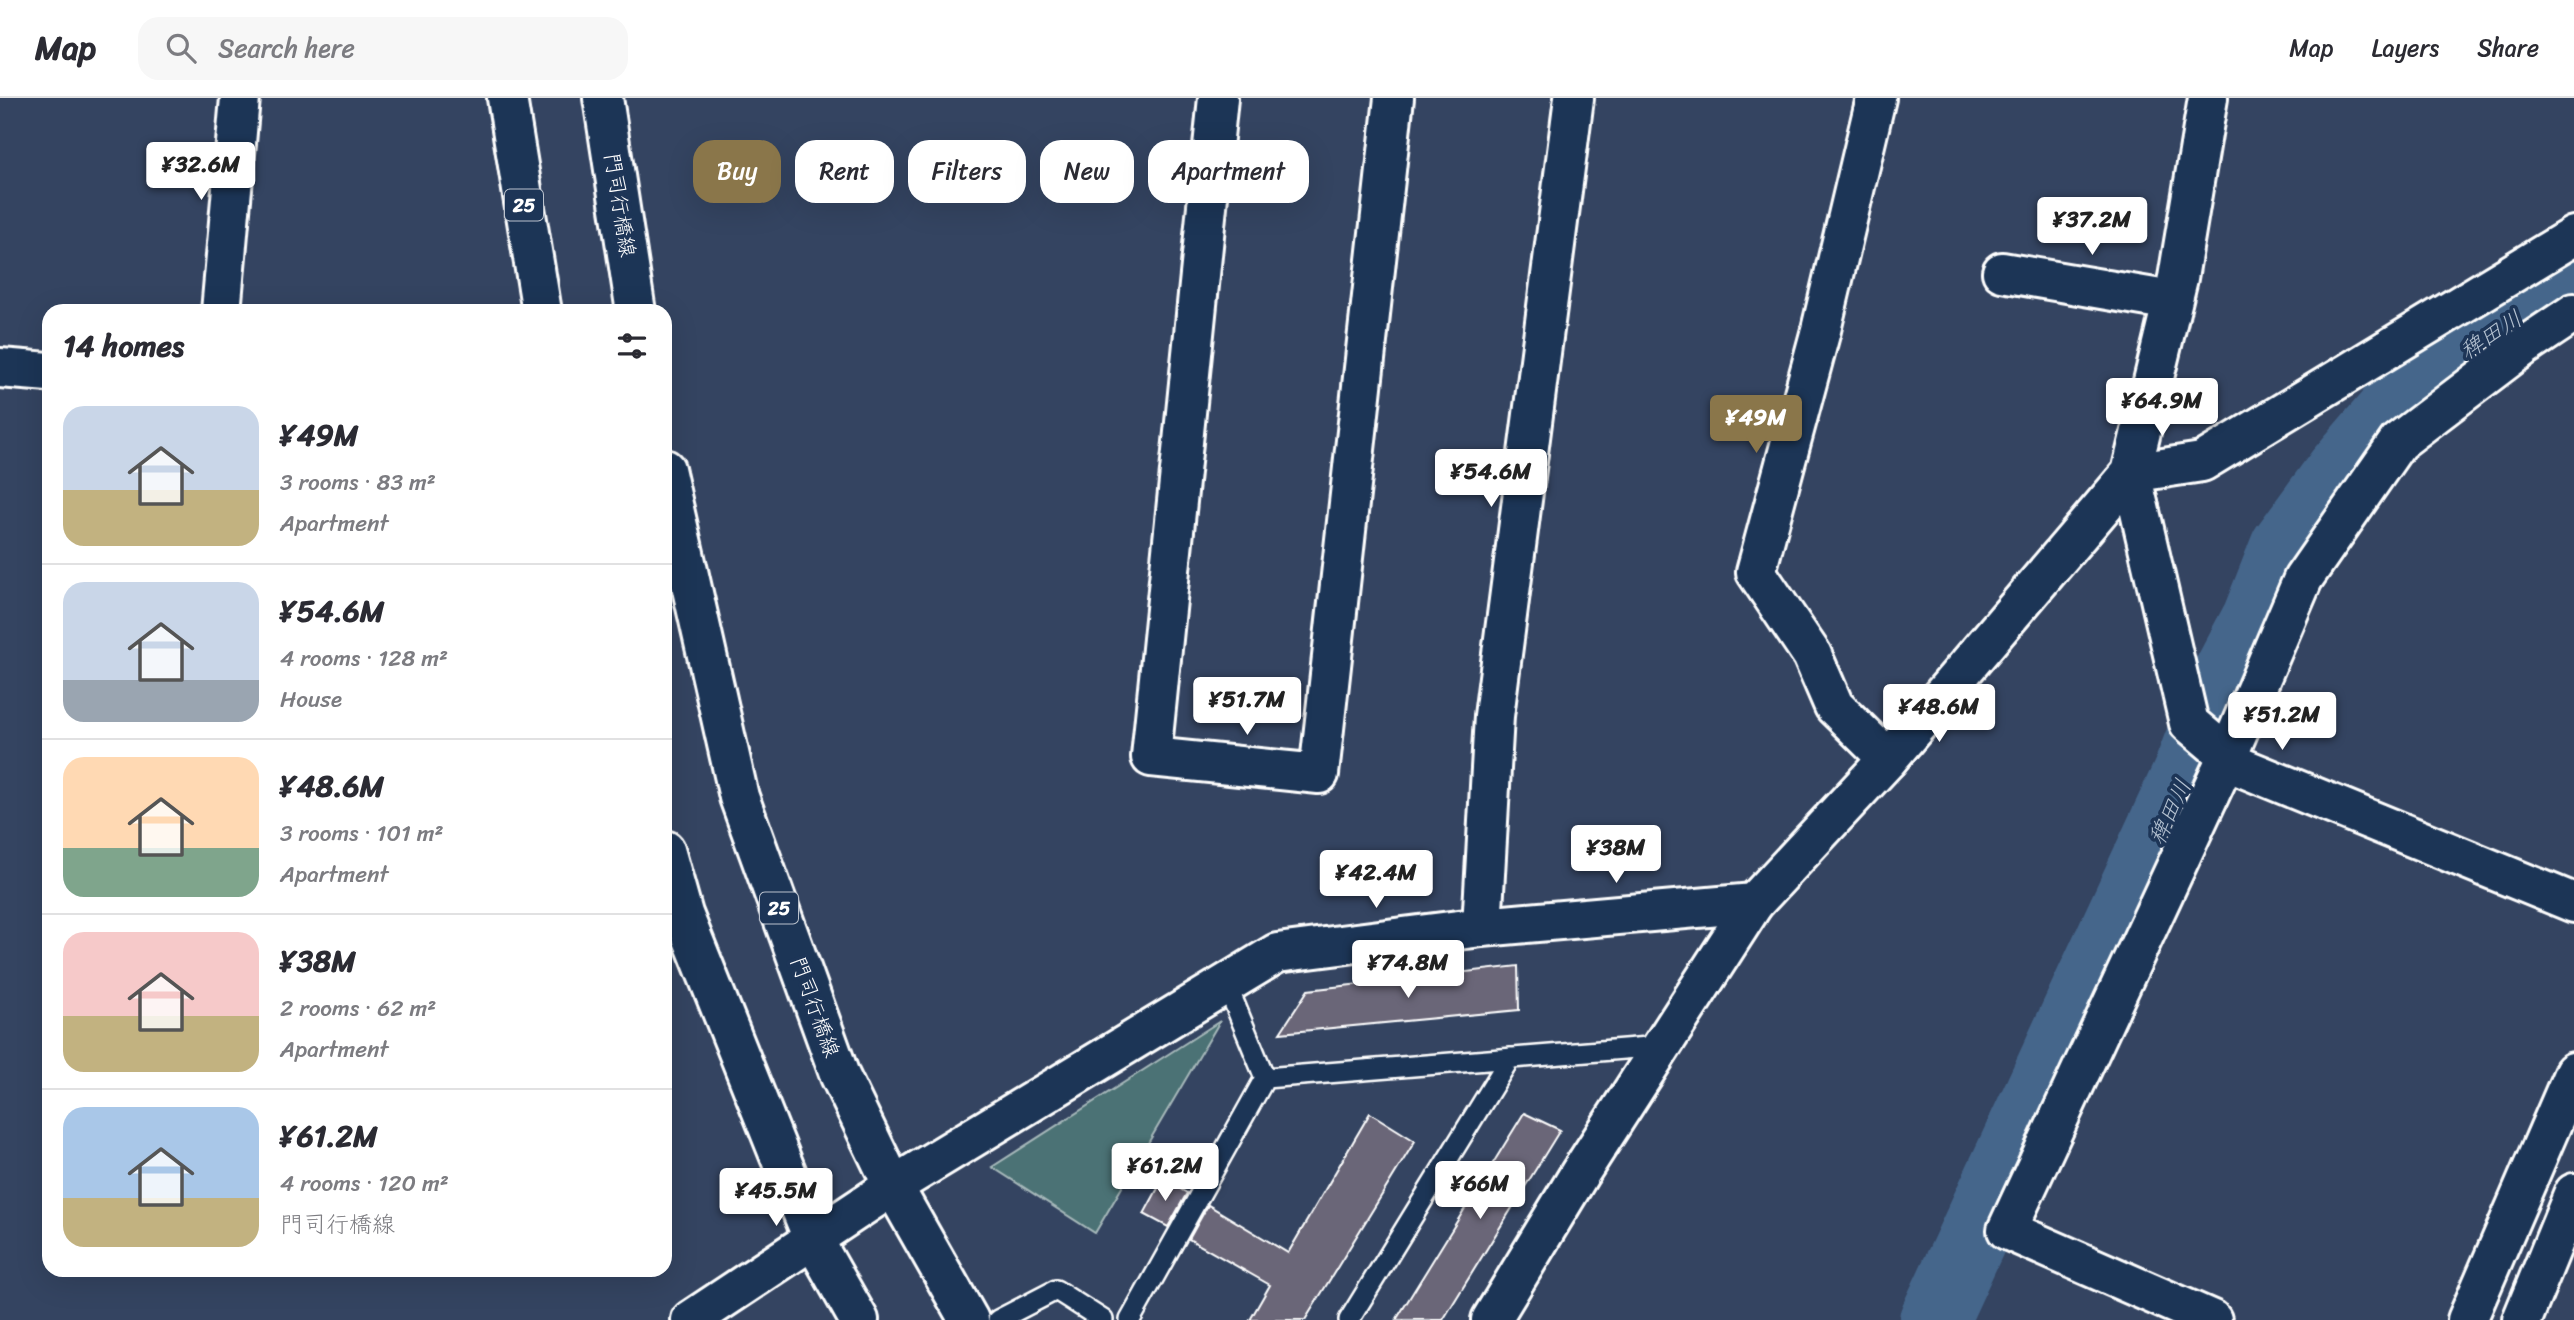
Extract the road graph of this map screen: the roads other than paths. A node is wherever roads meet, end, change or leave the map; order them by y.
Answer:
1 (240, 98) edge
2 (507, 98) edge
3 (603, 98) edge
4 (1218, 98) edge
5 (1394, 98) edge
6 (1574, 98) edge
7 (1875, 98) edge
8 (2208, 98) edge
9 (2574, 236) edge
10 (2002, 272) dead end
11 (2172, 300) junction
12 (222, 304) edge
13 (541, 304) edge
14 (635, 304) edge
15 (2574, 313) edge
16 (0, 368) edge
17 (42, 371) edge
18 (2131, 473) junction
19 (672, 499) edge
20 (2228, 755) junction
21 (1888, 759) junction
22 (672, 875) edge
23 (1754, 903) junction
24 (2574, 903) edge
25 (1482, 927) junction
26 (1226, 983) junction
27 (1661, 1046) junction
28 (1510, 1058) junction
29 (2574, 1072) edge
30 (1265, 1078) junction
31 (893, 1186) junction
32 (2574, 1193) edge
33 (813, 1239) junction
34 (691, 1320) edge
35 (859, 1320) edge
36 (969, 1320) edge
37 (998, 1320) edge
38 (1103, 1320) edge
39 (1130, 1320) edge
40 (1349, 1320) edge
41 (1491, 1320) edge
42 (2212, 1320) edge
43 (2467, 1320) edge
44 (2522, 1320) edge

1 - 12 street
2 - 13 street, 25
3 - 14 street, 門司行橋線
4 - 5 street
6 - 25 street
7 - 21 street
8 - 11 street
9 - 18 street
10 - 11 street
11 - 18 street
15 - 20 street
16 - 17 street
18 - 20 street
18 - 21 street
19 - 31 street, 門司行橋線 / 25
20 - 24 street
20 - 42 street
21 - 23 street
22 - 33 street
23 - 25 street
23 - 27 street
25 - 26 street
26 - 30 lane
26 - 31 street
27 - 28 lane
27 - 41 street
28 - 30 lane
28 - 40 lane
29 - 43 street
30 - 39 lane
31 - 33 street
31 - 36 street, 門司行橋線 / 25
32 - 44 street
33 - 34 street
33 - 35 street
37 - 38 lane

